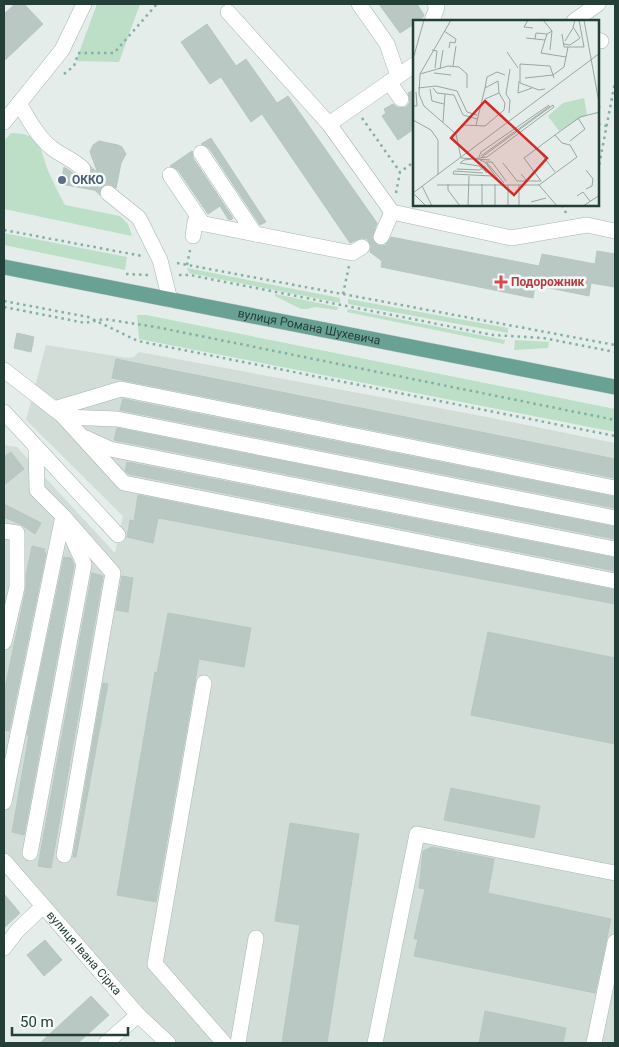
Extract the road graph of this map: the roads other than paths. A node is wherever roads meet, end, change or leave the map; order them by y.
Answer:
1 (84, 4) edge
2 (359, 4) edge
3 (435, 4) edge
4 (598, 4) edge
5 (228, 12) dead end
6 (432, 20) edge
7 (575, 20) edge
8 (413, 66) edge
9 (393, 79) junction
10 (400, 98) dead end
11 (19, 103) junction
12 (4, 122) edge
13 (329, 124) junction
14 (201, 153) dead end
15 (83, 169) tunnel mouth
16 (170, 175) dead end
17 (108, 193) tunnel mouth
18 (392, 212) junction
19 (203, 224) junction
20 (615, 232) edge
21 (255, 234) junction
22 (193, 236) dead end
23 (381, 237) dead end
24 (357, 250) road end
25 (4, 267) edge
26 (170, 300) junction
27 (4, 370) edge
28 (615, 387) edge
29 (4, 412) edge
30 (59, 413) junction
31 (80, 435) junction
32 (36, 446) junction
33 (615, 488) edge
34 (62, 516) junction
35 (615, 518) edge
36 (4, 531) edge
37 (118, 535) dead end
38 (615, 549) edge
39 (615, 581) edge
40 (4, 642) edge
41 (204, 683) dead end
42 (6, 772) edge
43 (4, 802) edge
44 (30, 853) dead end
45 (64, 855) dead end
46 (4, 861) edge
47 (615, 873) edge
48 (43, 906) junction
49 (256, 938) dead end
50 (615, 942) edge
51 (4, 948) edge
52 (138, 1015) junction
53 (106, 1043) edge
54 (168, 1043) edge
55 (224, 1043) edge
56 (238, 1043) edge
57 (375, 1043) edge
58 (594, 1043) edge

1 - 11 street
2 - 9 street
3 - 6 street
4 - 7 street
5 - 13 street
8 - 9 street
9 - 10 street
9 - 13 street
11 - 12 street
11 - 15 street
13 - 18 street
14 - 21 street
16 - 19 street
17 - 26 street
18 - 20 street
18 - 23 street
19 - 21 street
19 - 22 street
21 - 24 street
25 - 26 main road, вулиця Романа Шухевича
26 - 28 main road, вулиця Романа Шухевича
27 - 30 street
29 - 32 street
30 - 31 street
30 - 33 street
30 - 35 street
31 - 38 street
31 - 39 street
32 - 34 street
32 - 37 street
34 - 42 street
34 - 44 street
34 - 45 street
36 - 40 street
41 - 55 street
42 - 43 street
46 - 48 street, вулиця Івана Сірка
47 - 57 street
48 - 51 street
48 - 52 street, вулиця Івана Сірка
49 - 56 street
50 - 58 street
52 - 53 street
52 - 54 street, вулиця Івана Сірка

